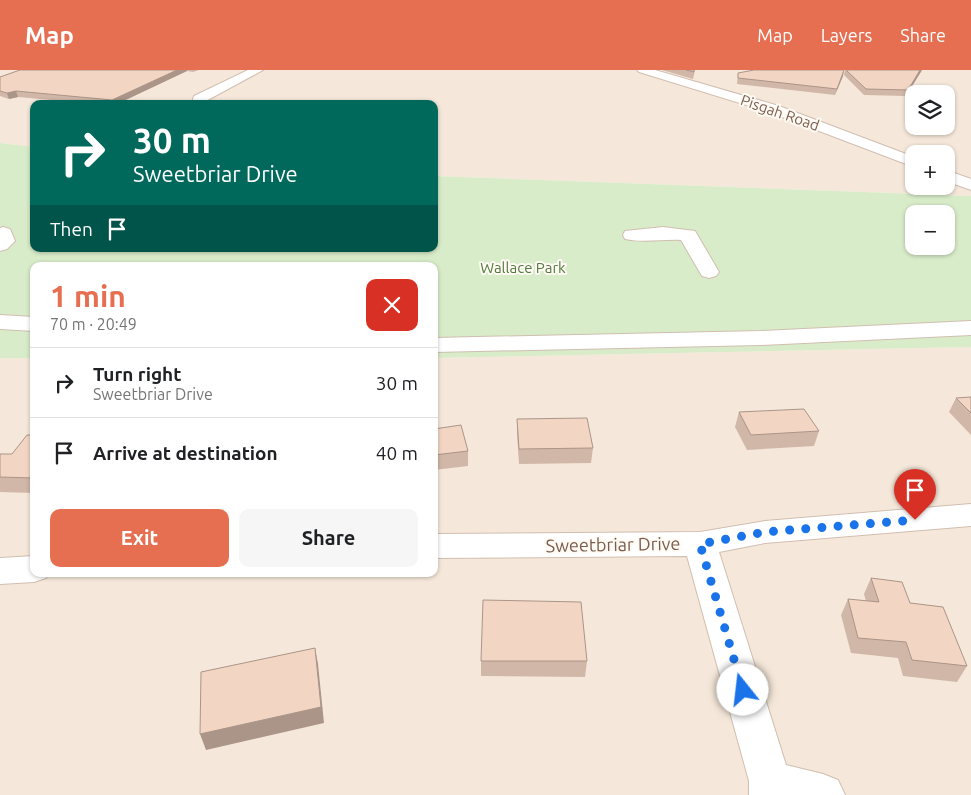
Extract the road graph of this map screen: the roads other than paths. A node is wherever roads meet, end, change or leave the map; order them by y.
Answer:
1 (257, 70) edge
2 (643, 70) edge
3 (198, 99) dead end
4 (905, 159) edge
5 (955, 179) edge
6 (971, 185) edge
7 (632, 235) dead end
8 (709, 272) dead end
9 (0, 322) edge
10 (30, 324) edge
11 (971, 328) edge
12 (438, 345) edge
13 (971, 515) edge
14 (700, 544) junction
15 (438, 546) edge
16 (30, 570) edge
17 (0, 571) edge
18 (771, 788) edge
19 (823, 795) edge

1 - 3 street
2 - 4 street, Pisgah Road
5 - 6 street
7 - 8 street
9 - 10 street
11 - 12 street
13 - 14 street, Sweetbriar Drive
14 - 15 street, Sweetbriar Drive
14 - 18 street
16 - 17 street
18 - 19 street

